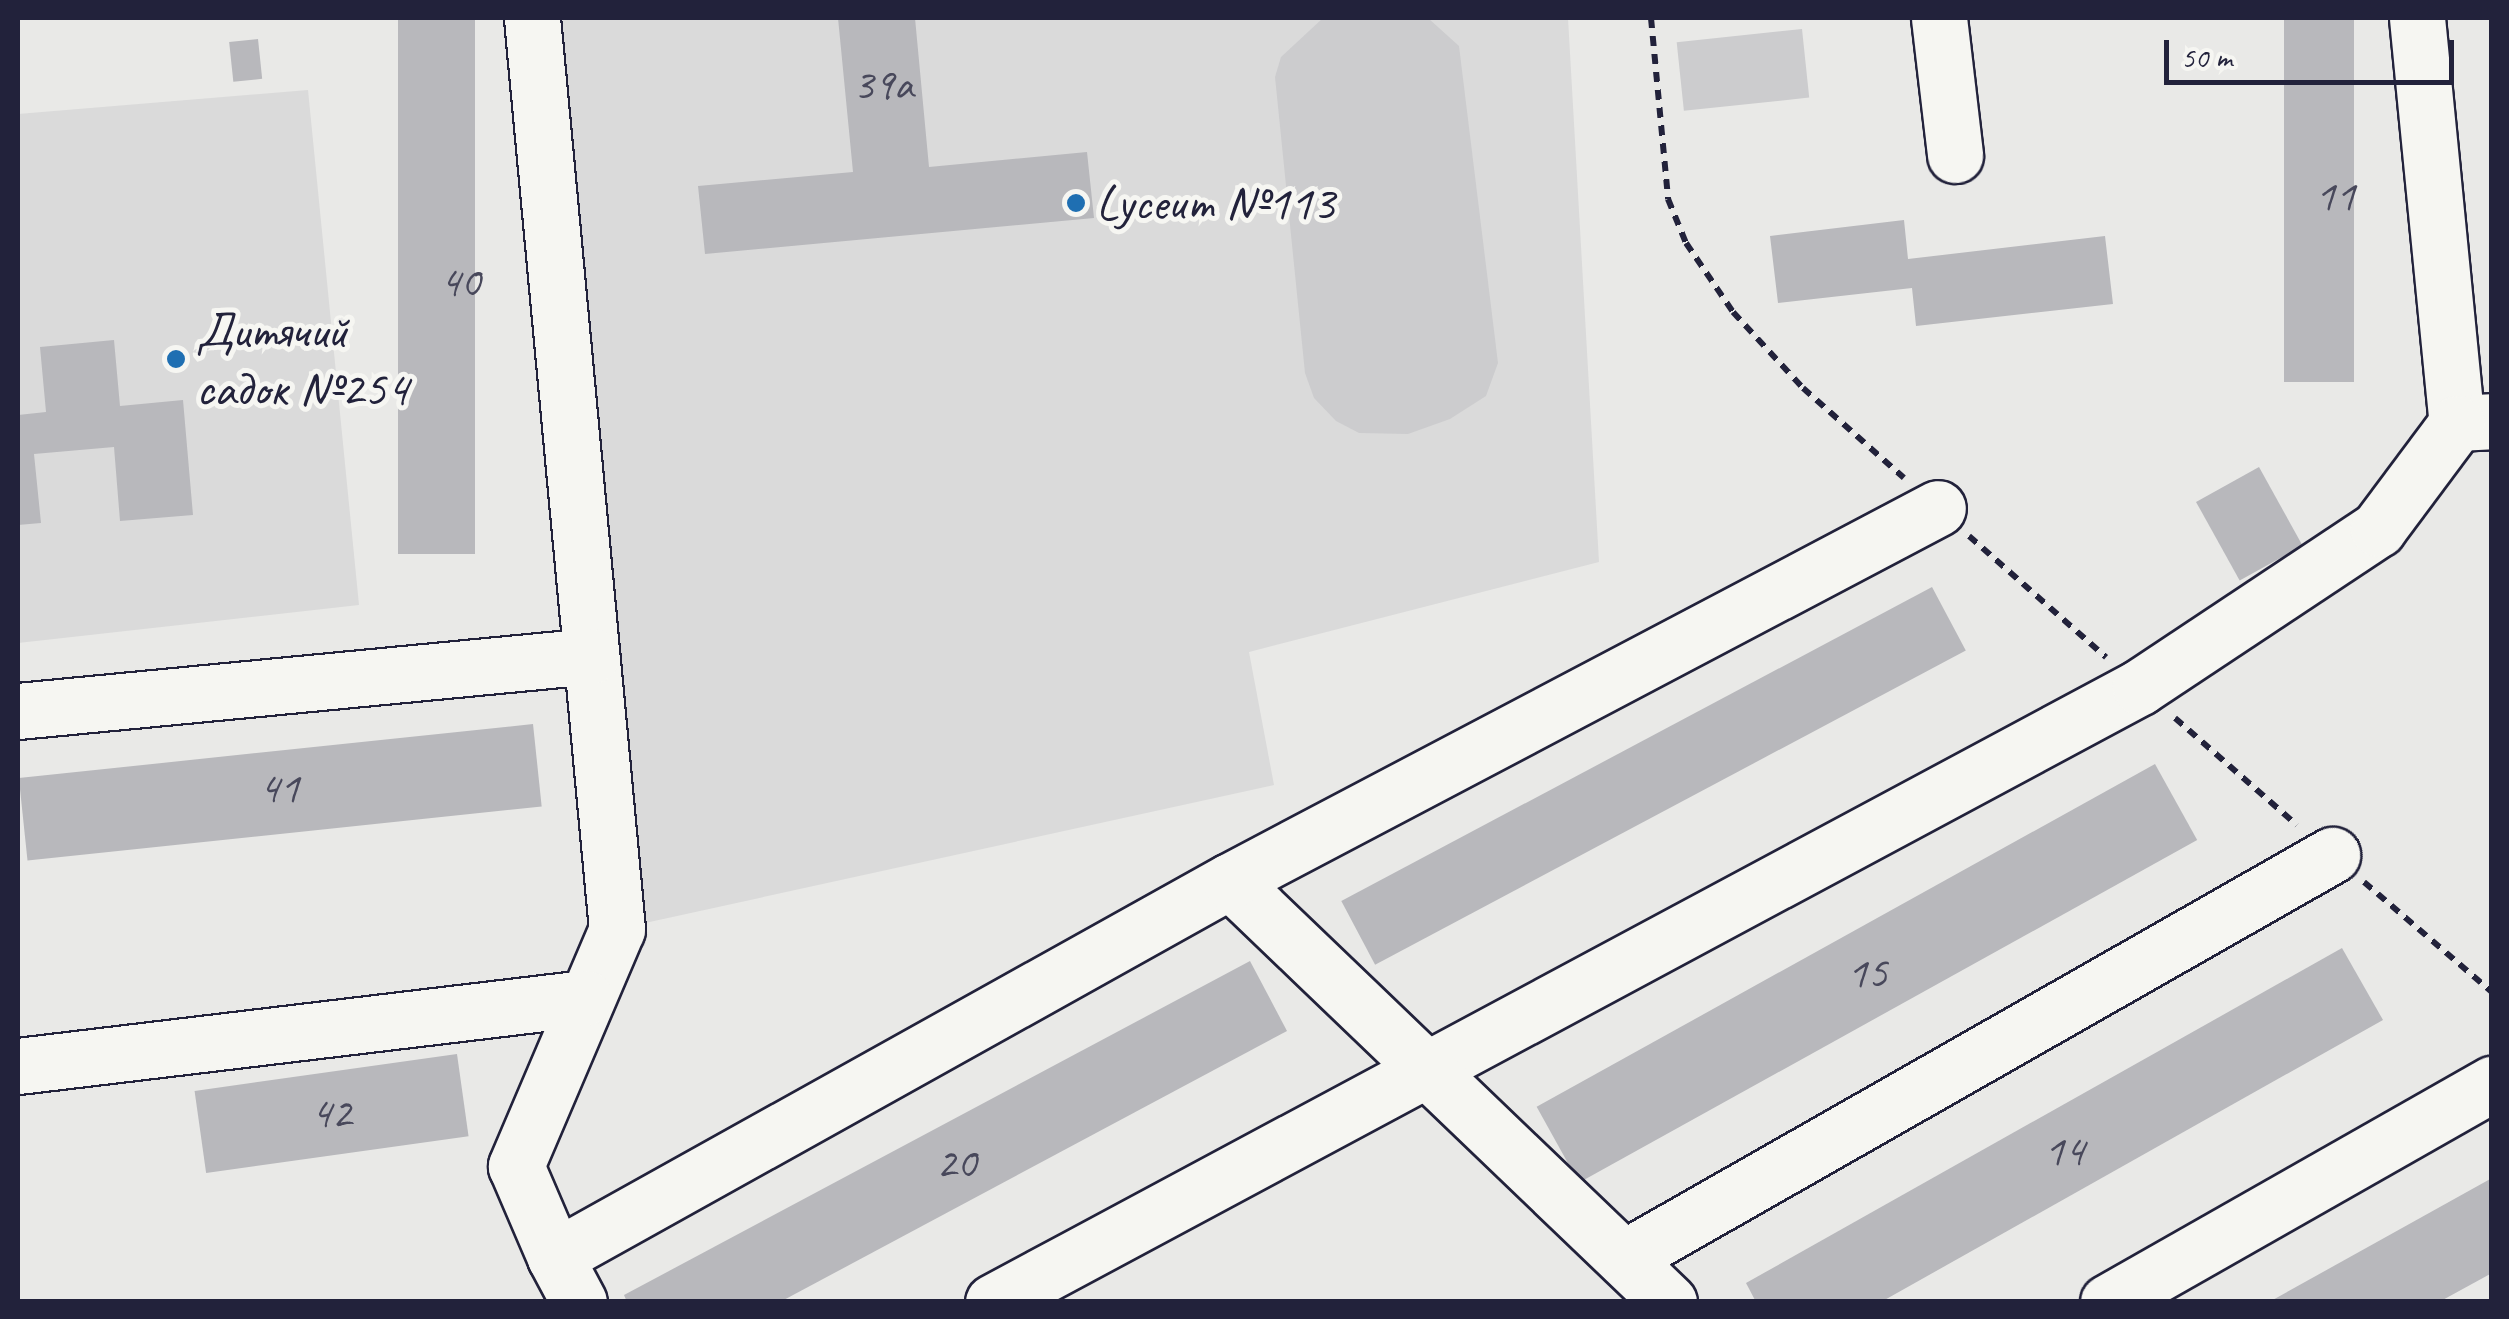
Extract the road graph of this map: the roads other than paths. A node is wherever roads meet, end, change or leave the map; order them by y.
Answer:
1 (532, 18) edge
2 (1939, 18) edge
3 (2417, 18) edge
4 (1955, 155) dead end
5 (2474, 422) edge
6 (1938, 508) road end
7 (591, 656) junction
8 (18, 711) edge
9 (2332, 856) road end
10 (1230, 881) junction
11 (585, 998) junction
12 (18, 1066) edge
13 (1433, 1070) junction
14 (2492, 1084) edge
15 (1624, 1258) junction
16 (567, 1279) edge
17 (993, 1302) edge
18 (1669, 1302) edge
19 (2108, 1302) edge

1 - 7 lane
2 - 4 lane
3 - 5 lane
5 - 13 lane
6 - 10 lane
7 - 8 lane
7 - 11 lane
9 - 15 lane
10 - 13 lane
10 - 16 lane
11 - 12 lane
11 - 16 lane
13 - 15 lane
13 - 17 lane
14 - 19 lane
15 - 18 lane

